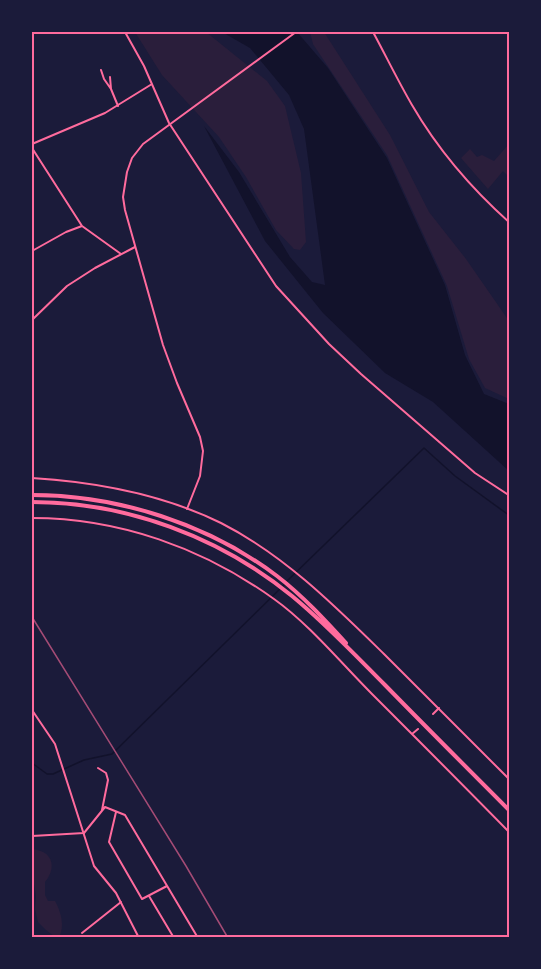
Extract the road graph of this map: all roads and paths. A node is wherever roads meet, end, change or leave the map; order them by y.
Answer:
1 (125, 32) edge
2 (296, 32) edge
3 (373, 32) edge
4 (101, 70) dead end
5 (110, 77) dead end
6 (152, 84) junction
7 (111, 89) junction
8 (118, 106) junction
9 (169, 123) junction
10 (32, 146) edge
11 (510, 223) edge
12 (82, 226) junction
13 (135, 247) junction
14 (32, 251) edge
15 (121, 254) junction
16 (32, 320) edge
17 (32, 478) edge
18 (32, 495) edge
19 (510, 496) edge
20 (32, 502) edge
21 (187, 509) junction
22 (32, 518) edge
23 (378, 678) junction
24 (439, 708) junction
25 (32, 710) edge
26 (433, 714) dead end
27 (418, 729) dead end
28 (412, 734) junction
29 (98, 768) dead end
30 (510, 780) edge
31 (102, 810) junction
32 (510, 811) edge
33 (116, 812) junction
34 (84, 833) junction
35 (510, 833) edge
36 (32, 836) edge
37 (167, 885) junction
38 (149, 896) junction
39 (121, 902) junction
40 (81, 933) dead end
41 (139, 938) edge
42 (174, 938) edge
43 (198, 938) edge

1 - 6 street
2 - 9 street
3 - 11 street
4 - 7 street
5 - 7 street
6 - 8 street
6 - 9 street
7 - 8 street
8 - 10 street
9 - 13 street
9 - 19 street
10 - 12 street
12 - 14 street
12 - 15 street
13 - 15 street
13 - 21 street
15 - 16 street
17 - 21 street
18 - 23 highway
20 - 23 highway
21 - 24 street
22 - 28 street
23 - 32 highway
24 - 26 street
24 - 30 street
25 - 34 street
27 - 28 street
28 - 35 street
29 - 31 street
31 - 33 street
31 - 34 street
33 - 37 street
33 - 38 street
34 - 36 street
34 - 39 street
37 - 38 street
37 - 43 street
38 - 42 street
39 - 40 street
39 - 41 street

